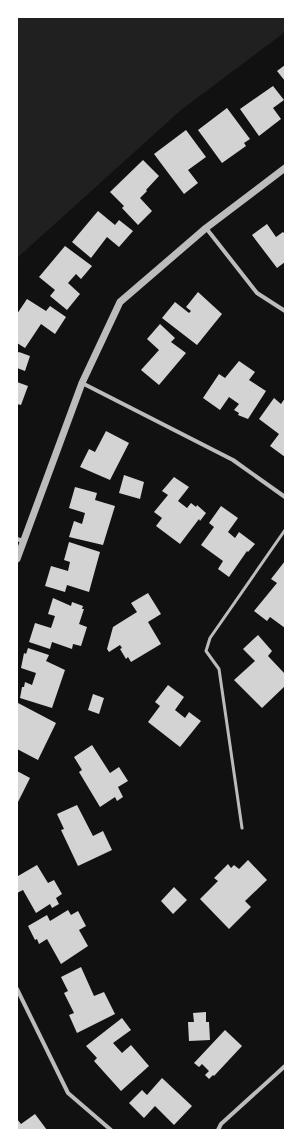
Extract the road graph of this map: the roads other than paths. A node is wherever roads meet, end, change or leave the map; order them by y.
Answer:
1 (285, 168) edge
2 (206, 228) junction
3 (285, 311) edge
4 (82, 383) junction
5 (285, 497) edge
6 (285, 530) edge
7 (20, 540) edge
8 (17, 559) edge
9 (242, 828) dead end
10 (17, 989) edge
11 (285, 1066) edge
12 (111, 1130) edge
13 (218, 1130) edge

1 - 2 street
2 - 3 street
2 - 4 street
4 - 5 street
4 - 7 street
6 - 9 lane
7 - 8 street
10 - 12 street
11 - 13 street

